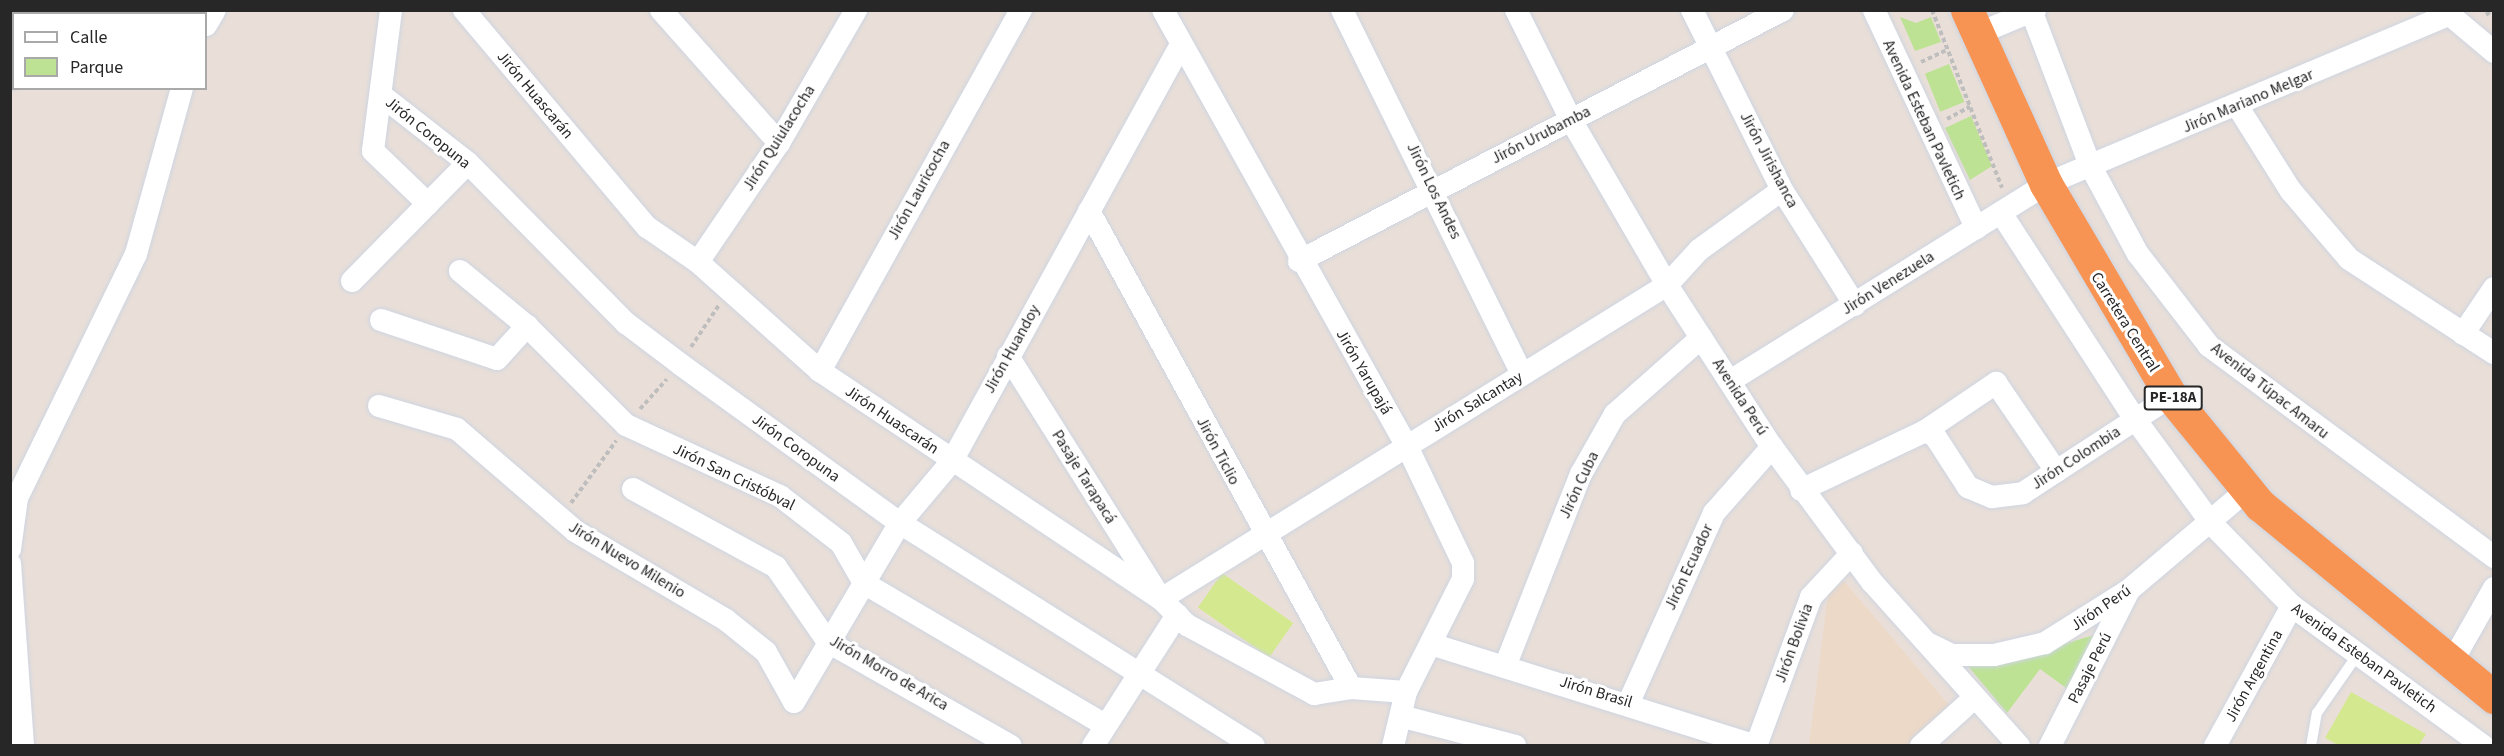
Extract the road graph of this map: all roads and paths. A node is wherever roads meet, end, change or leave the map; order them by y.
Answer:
1 (215, 10) edge
2 (391, 10) edge
3 (464, 10) edge
4 (661, 10) edge
5 (856, 10) edge
6 (1021, 10) edge
7 (1147, 10) edge
8 (1342, 10) edge
9 (1516, 10) edge
10 (1692, 10) edge
11 (1783, 10) edge
12 (1874, 10) edge
13 (1932, 10) edge
14 (2492, 10) edge
15 (2032, 11) edge
16 (2446, 13) edge
17 (2486, 15) dead end
18 (1972, 22) edge
19 (207, 23) edge
20 (1171, 28) edge
21 (1711, 46) junction
22 (1947, 50) junction
23 (2493, 52) edge
24 (1901, 71) junction
25 (181, 90) edge
26 (381, 95) junction
27 (2238, 107) junction
28 (1571, 120) junction
29 (778, 143) junction
30 (468, 163) junction
31 (2090, 165) junction
32 (2046, 184) junction
33 (1434, 189) junction
34 (1782, 190) junction
35 (428, 204) junction
36 (2005, 210) junction
37 (1089, 211) junction
38 (1976, 228) junction
39 (1299, 261) junction
40 (698, 262) junction
41 (460, 271) dead end
42 (352, 281) dead end
43 (1667, 285) junction
44 (2493, 288) edge
45 (729, 290) junction
46 (1855, 305) junction
47 (381, 320) dead end
48 (527, 326) junction
49 (2463, 334) junction
50 (1701, 338) junction
51 (2493, 353) edge
52 (1008, 356) junction
53 (680, 364) junction
54 (820, 371) junction
55 (1522, 374) junction
56 (1730, 381) junction
57 (2171, 396) junction
58 (379, 406) dead end
59 (2135, 419) junction
60 (626, 425) junction
61 (1925, 431) junction
62 (1406, 444) junction
63 (1772, 447) junction
64 (952, 461) junction
65 (2056, 471) junction
66 (633, 489) dead end
67 (1801, 490) junction
68 (2247, 490) junction
69 (559, 517) junction
70 (900, 523) junction
71 (2211, 523) junction
72 (1262, 534) junction
73 (10, 549) edge
74 (1852, 553) junction
75 (2493, 557) edge
76 (10, 564) edge
77 (864, 583) junction
78 (2493, 588) edge
79 (2129, 590) junction
80 (1161, 599) junction
81 (2292, 606) junction
82 (1177, 615) junction
83 (828, 642) junction
84 (1927, 642) junction
85 (1434, 645) junction
86 (2358, 654) junction
87 (2452, 662) junction
88 (1506, 664) junction
89 (1140, 677) junction
90 (1351, 688) junction
91 (1406, 692) junction
92 (2493, 697) edge
93 (1974, 699) junction
94 (794, 702) joint
95 (1629, 702) junction
96 (1404, 717) junction
97 (1100, 739) edge
98 (23, 746) edge
99 (1011, 746) edge
100 (1254, 746) edge
101 (1393, 746) edge
102 (1515, 746) edge
103 (1756, 746) edge
104 (1921, 746) edge
105 (2019, 746) edge
106 (2050, 746) edge
107 (2215, 746) edge
108 (2311, 746) edge
109 (2483, 746) edge

1 - 19 street
2 - 26 street
3 - 40 street, Jirón Huascarán
4 - 29 street
5 - 29 street, Jirón Quiulacocha
6 - 54 street, Jirón Lauricocha
7 - 20 street
8 - 33 street, Jirón Los Andes
9 - 28 street, Avenida Perú
10 - 21 street, Jirón Jirishanca
11 - 21 street, Jirón Urubamba
12 - 24 street, Avenida Esteban Pavletich
13 - 22 path
14 - 17 path
15 - 18 street
15 - 31 street, Avenida Túpac Amaru
16 - 23 street
16 - 27 street, Jirón Mariano Melgar
18 - 32 highway, Carretera Central / PE-18A
20 - 37 street, Jirón Huandoy
20 - 39 street, Jirón Yarupajá
21 - 28 street, Jirón Urubamba
21 - 34 street, Jirón Jirishanca
22 - 24 path
22 - 36 path
24 - 38 street, Avenida Esteban Pavletich
25 - 73 street
26 - 30 street, Jirón Coropuna
26 - 35 street
27 - 31 street, Jirón Mariano Melgar
27 - 49 street
28 - 33 street, Jirón Urubamba
28 - 43 street, Avenida Perú
29 - 40 street, Jirón Quiulacocha
30 - 35 street
30 - 53 street, Jirón Coropuna
31 - 32 street, Jirón Mariano Melgar
31 - 75 street, Avenida Túpac Amaru
32 - 36 street, Jirón Venezuela
32 - 57 highway, Carretera Central / PE-18A
33 - 39 street, Jirón Urubamba
33 - 55 street, Jirón Los Andes
34 - 43 street, Jirón Salcantay
34 - 46 street, Jirón Jirishanca
35 - 42 street
36 - 38 street, Jirón Venezuela
36 - 59 street, Avenida Esteban Pavletich
37 - 52 street, Jirón Huandoy
37 - 72 street, Jirón Ticlio
38 - 46 street, Jirón Venezuela
39 - 62 street, Jirón Yarupajá
40 - 45 street, Jirón Huascarán
41 - 48 street, Jirón San Cristóbval
43 - 50 street, Avenida Perú
43 - 55 street, Jirón Salcantay
44 - 49 street
45 - 53 path
45 - 54 street, Jirón Huascarán
46 - 56 street, Jirón Venezuela
47 - 48 street
48 - 60 street, Jirón San Cristóbval
49 - 51 street
50 - 56 street, Avenida Perú
50 - 88 street, Jirón Cuba
52 - 64 street, Jirón Huandoy
52 - 80 street, Pasaje Tarapacá
53 - 60 path
53 - 70 street, Jirón Coropuna
54 - 64 street, Jirón Huascarán
55 - 62 street, Jirón Salcantay
56 - 63 street, Avenida Perú
57 - 59 street, Jirón Colombia
57 - 68 highway, Carretera Central / PE-18A
58 - 69 street, Jirón Nuevo Milenio
59 - 65 street, Jirón Colombia
59 - 71 street, Avenida Esteban Pavletich
60 - 69 path
60 - 77 street, Jirón San Cristóbval
61 - 65 street, Jirón Colombia
61 - 65 street
61 - 67 street
62 - 72 street, Jirón Salcantay
62 - 85 street, Jirón Yarupajá
63 - 67 street, Avenida Perú
63 - 95 street, Jirón Ecuador
64 - 70 street, Jirón Huandoy
64 - 80 street, Jirón Huascarán
66 - 83 street, Jirón Morro de Arica
67 - 74 street, Avenida Perú
68 - 71 street, Jirón Perú
68 - 87 highway, Carretera Central / PE-18A
69 - 94 street, Jirón Nuevo Milenio
70 - 77 street, Jirón Huandoy
70 - 89 street, Jirón Coropuna
71 - 79 street, Jirón Perú
71 - 81 street, Avenida Esteban Pavletich
72 - 80 street, Jirón Salcantay
72 - 90 street, Jirón Ticlio
74 - 84 street, Avenida Perú
74 - 103 street, Jirón Bolivia
76 - 98 street
77 - 83 street, Jirón Huandoy
77 - 97 street, Jirón San Cristóbval
78 - 87 street
79 - 84 street, Jirón Perú
79 - 106 street, Pasaje Perú
80 - 82 street, Jirón Huascarán
81 - 86 street, Avenida Esteban Pavletich
81 - 107 street, Jirón Argentina
82 - 89 street
82 - 90 street, Jirón Huascarán
83 - 94 street, Jirón Huandoy
83 - 99 street, Jirón Morro de Arica
84 - 93 street, Avenida Perú
85 - 88 street, Jirón Brasil
85 - 91 street, Jirón Yarupajá
86 - 108 lane
86 - 109 street, Avenida Esteban Pavletich
87 - 92 highway, Carretera Central / PE-18A
88 - 95 street, Jirón Brasil
89 - 97 street
89 - 100 street, Jirón Coropuna
90 - 91 street, Jirón Huascarán
91 - 96 street, Jirón Yarupajá
93 - 104 street
93 - 105 street, Avenida Perú
95 - 103 street, Jirón Brasil
96 - 101 street, Jirón Yarupajá
96 - 102 street

